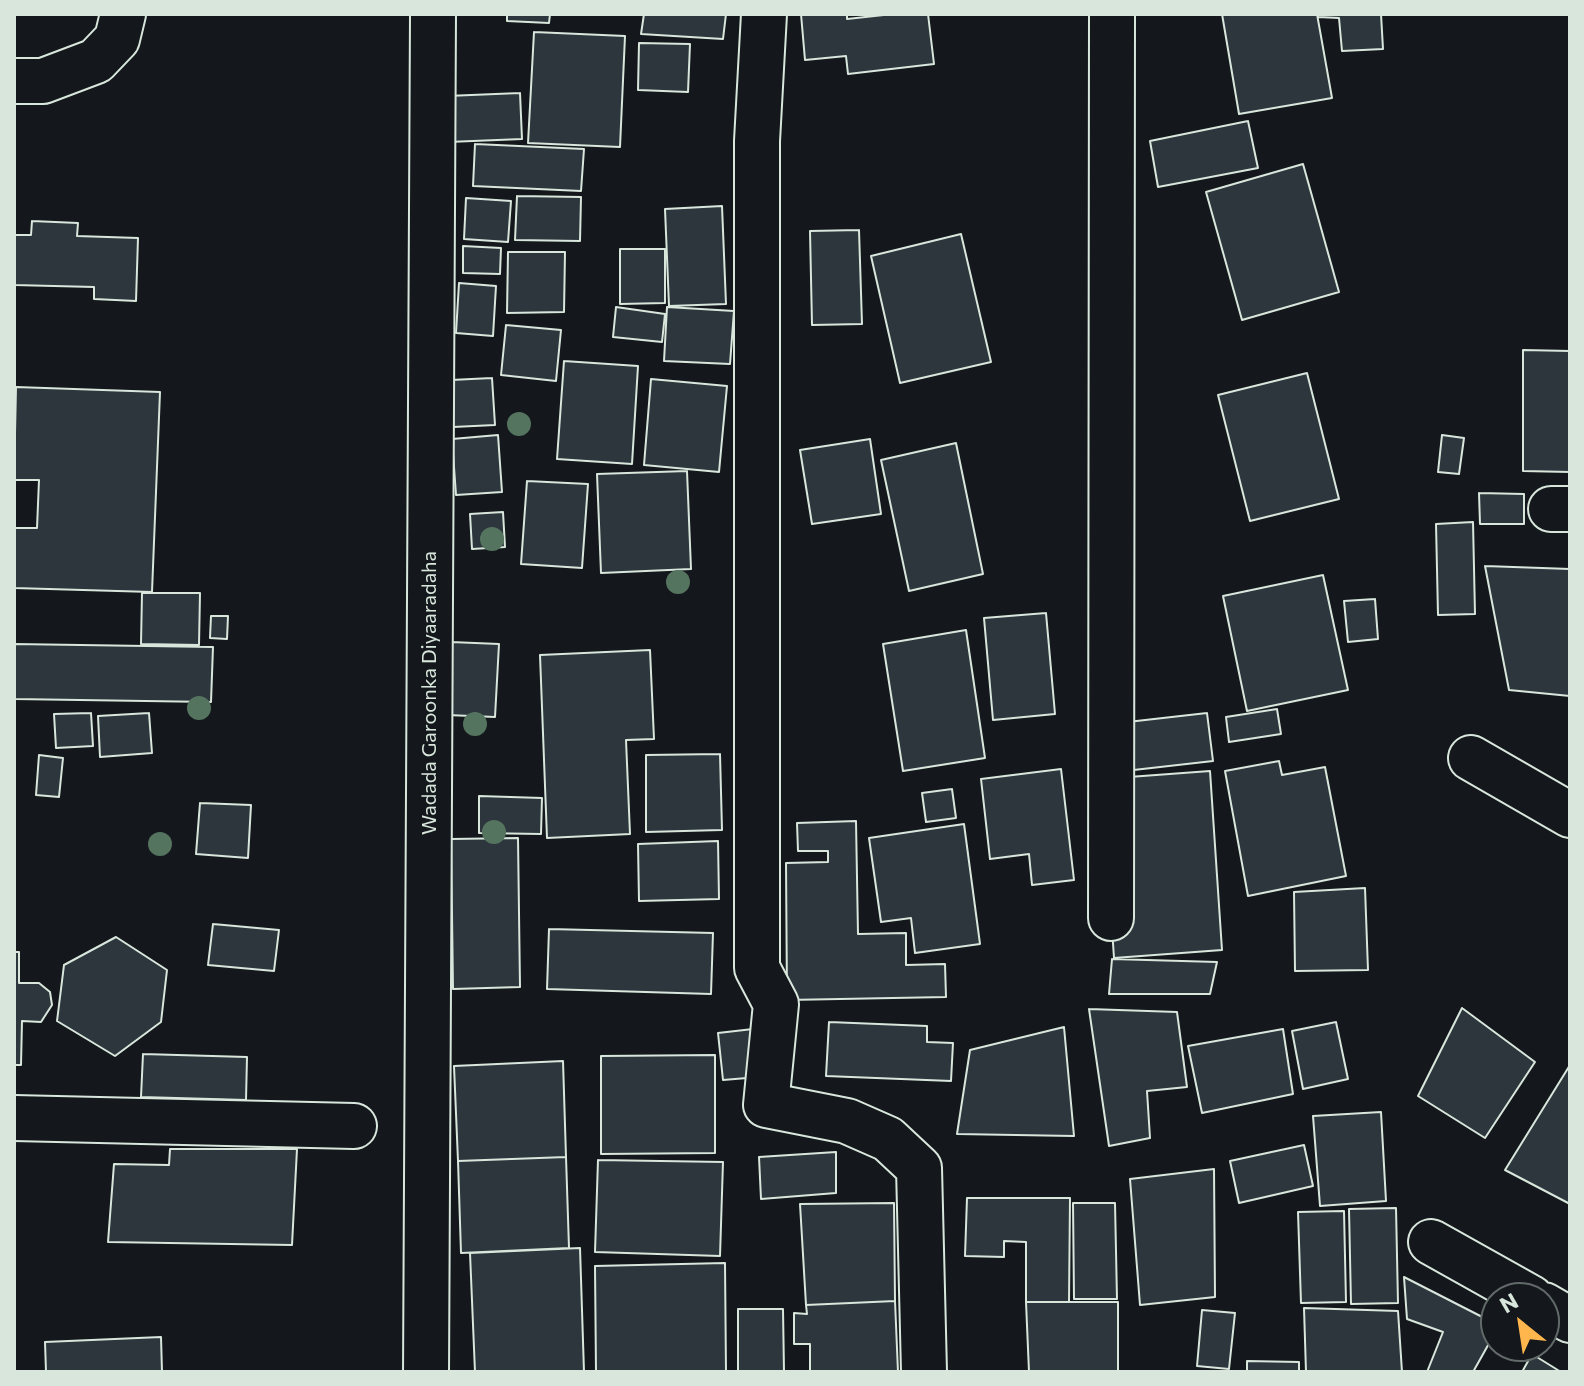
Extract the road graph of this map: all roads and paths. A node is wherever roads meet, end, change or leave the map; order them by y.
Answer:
1 (123, 14) edge
2 (433, 14) edge
3 (764, 14) edge
4 (1112, 14) edge
5 (14, 81) edge
6 (1471, 758) dead end
7 (1570, 815) edge
8 (1111, 918) dead end
9 (14, 1118) edge
10 (354, 1126) dead end
11 (1431, 1242) dead end
12 (1502, 1282) edge
13 (426, 1372) edge
14 (924, 1372) edge

1 - 5 street
2 - 13 street, Wadada Garoonka Diyaaradaha
3 - 14 street
4 - 8 street
6 - 7 street
9 - 10 street
11 - 12 street

